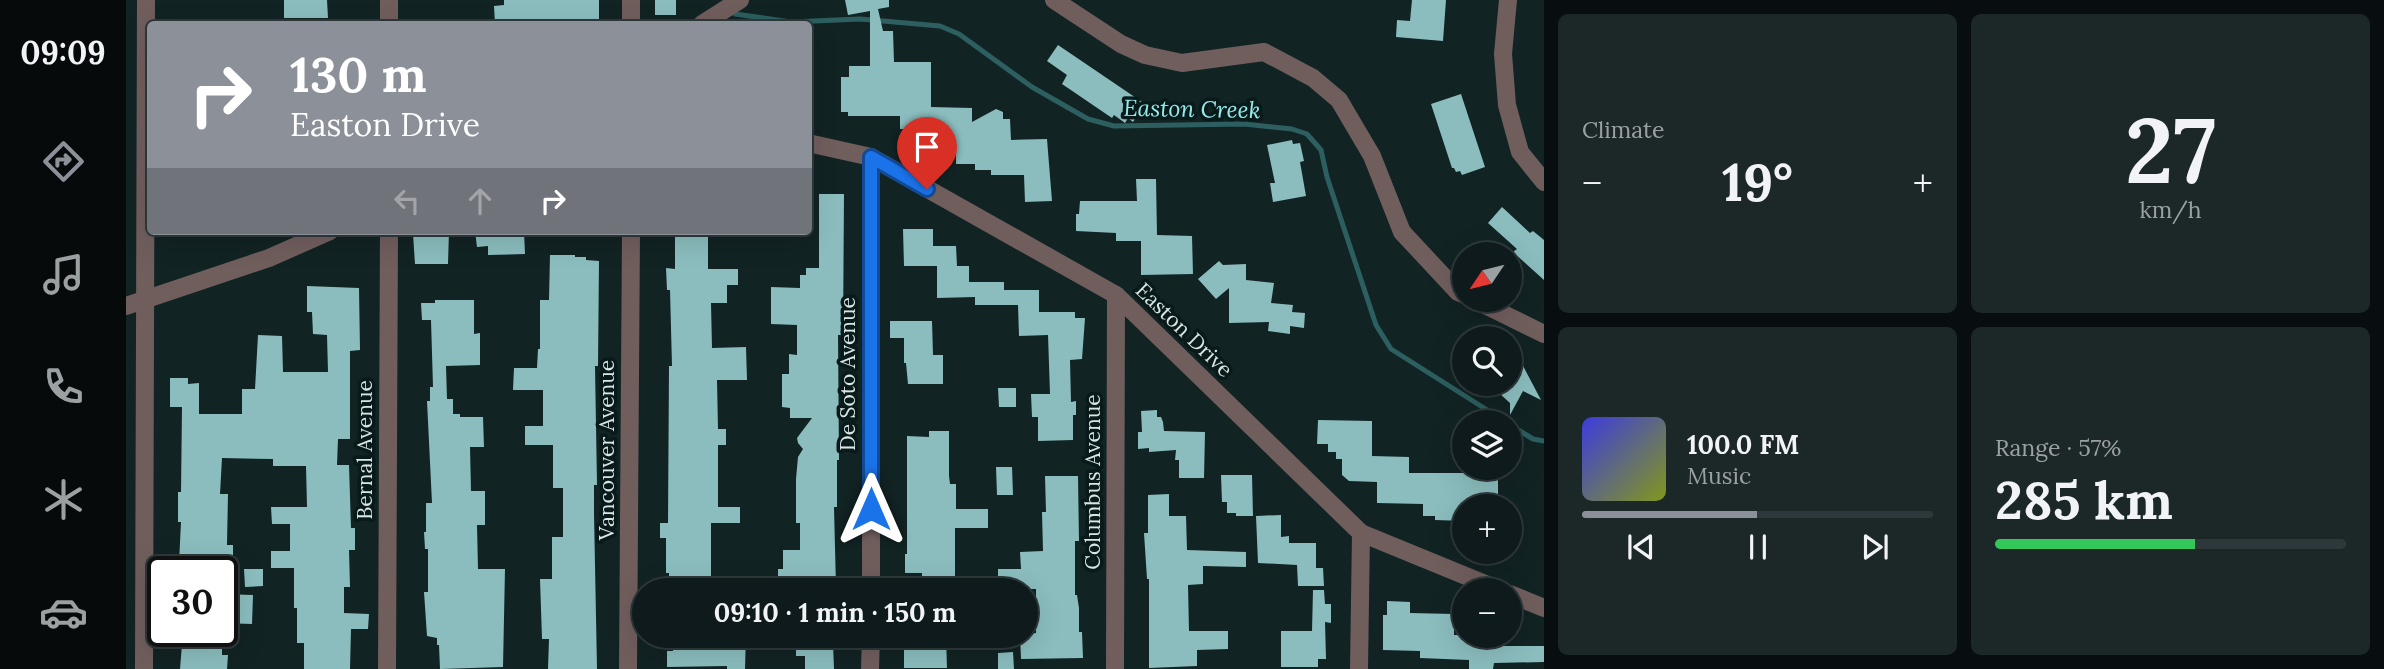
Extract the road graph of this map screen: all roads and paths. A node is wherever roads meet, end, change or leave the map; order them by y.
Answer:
1 (146, 0) edge
2 (389, 0) edge
3 (631, 0) edge
4 (740, 0) edge
5 (1054, 0) edge
6 (1508, 0) edge
7 (389, 21) edge
8 (631, 21) edge
9 (707, 21) edge
10 (812, 144) edge
11 (871, 157) junction
12 (1544, 182) edge
13 (321, 235) edge
14 (388, 235) edge
15 (631, 235) edge
16 (1452, 286) edge
17 (1116, 295) junction
18 (144, 300) junction
19 (126, 306) edge
20 (1499, 312) edge
21 (1544, 334) edge
22 (1361, 533) junction
23 (871, 578) edge
24 (1471, 578) edge
25 (1522, 599) edge
26 (1544, 608) edge
27 (870, 648) edge
28 (144, 669) edge
29 (387, 669) edge
30 (628, 669) edge
31 (870, 669) edge
32 (1115, 669) edge
33 (1359, 669) edge

1 - 18 street
2 - 7 street
3 - 8 street
4 - 9 street
5 - 16 street
6 - 12 street
10 - 11 street, Easton Drive
11 - 17 street, Easton Drive
11 - 23 street, De Soto Avenue
13 - 18 street
14 - 29 street, Bernal Avenue
15 - 30 street, Vancouver Avenue
17 - 22 street, Easton Drive
17 - 32 street, Columbus Avenue
18 - 19 street
18 - 28 street
20 - 21 street
22 - 24 street, Easton Drive
22 - 33 street
25 - 26 street
27 - 31 street

